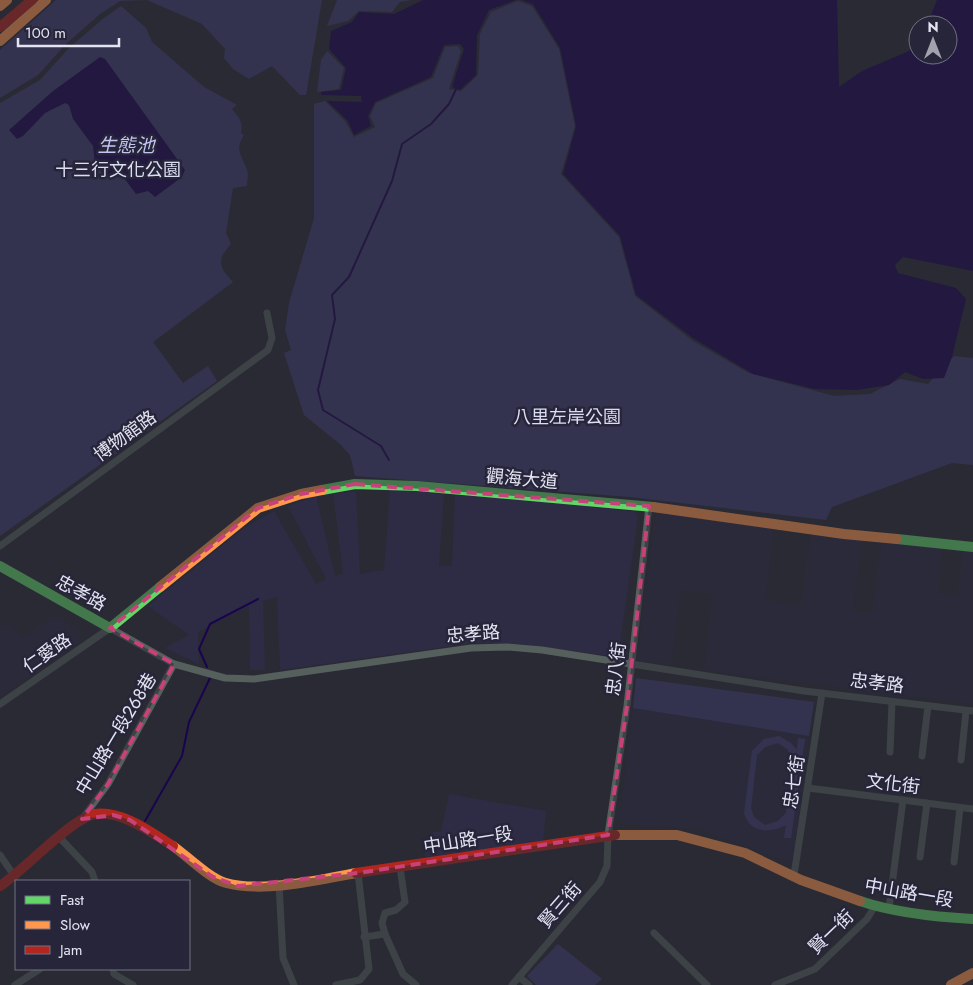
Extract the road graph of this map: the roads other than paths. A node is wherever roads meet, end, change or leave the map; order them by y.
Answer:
1 (7, 0) edge
2 (32, 0) edge
3 (46, 0) edge
4 (0, 6) edge
5 (0, 27) edge
6 (0, 41) edge
7 (267, 313) dead end
8 (649, 506) junction
9 (0, 546) edge
10 (973, 547) edge
11 (0, 566) edge
12 (110, 628) junction
13 (174, 664) junction
14 (632, 665) junction
15 (822, 693) junction
16 (892, 702) junction
17 (0, 704) edge
18 (928, 706) junction
19 (970, 711) edge
20 (890, 752) dead end
21 (922, 756) dead end
22 (960, 760) dead end
23 (808, 788) junction
24 (902, 800) junction
25 (927, 803) junction
26 (960, 808) junction
27 (973, 809) edge
28 (82, 819) junction
29 (608, 835) junction
30 (60, 838) junction
31 (0, 855) edge
32 (920, 857) dead end
33 (954, 862) dead end
34 (400, 867) junction
35 (358, 874) junction
36 (794, 875) junction
37 (15, 877) junction
38 (95, 880) edge
39 (279, 884) junction
40 (0, 886) edge
41 (875, 906) junction
42 (889, 908) junction
43 (973, 919) edge
44 (654, 933) dead end
45 (384, 934) junction
46 (364, 937) junction
47 (38, 970) edge
48 (113, 970) edge
49 (973, 974) edge
50 (519, 977) junction
51 (15, 985) edge
52 (132, 985) edge
53 (294, 985) edge
54 (336, 985) edge
55 (416, 985) edge
56 (512, 985) edge
57 (528, 985) edge
58 (707, 985) edge
59 (775, 985) edge
60 (951, 985) edge

1 - 4 main road
2 - 5 main road
3 - 6 main road
7 - 9 street, 博物館路
8 - 10 main road, 觀海大道
8 - 12 main road, 觀海大道
8 - 14 street, 忠八街
11 - 12 main road, 忠孝路
12 - 13 street, 忠孝路
12 - 17 street, 仁愛路
13 - 14 street, 忠孝路
13 - 28 street, 中山路一段268巷
14 - 15 street, 忠孝路
14 - 29 street, 忠八街
15 - 16 street, 忠孝路
15 - 23 street, 忠七街
16 - 18 street, 忠孝路
16 - 20 street
18 - 19 street, 忠孝路
18 - 21 street
19 - 22 street
23 - 24 street, 文化街
23 - 36 street, 忠七街
24 - 25 street, 文化街
24 - 42 street
25 - 26 street, 文化街
25 - 32 street
26 - 27 street, 文化街
26 - 33 street
28 - 30 main road
28 - 39 main road, 中山路一段
29 - 34 main road, 中山路一段
29 - 36 main road, 中山路一段
29 - 50 street, 賢三街
30 - 37 main road
30 - 38 street
31 - 37 street
34 - 35 main road, 中山路一段
34 - 45 street
35 - 39 main road, 中山路一段
35 - 46 street
36 - 41 main road, 中山路一段
37 - 40 main road
39 - 53 street
41 - 42 main road, 中山路一段
41 - 59 street, 賢一街
42 - 43 main road, 中山路一段
44 - 58 street
45 - 46 street
45 - 55 street
46 - 54 street
47 - 51 street
48 - 52 street
49 - 60 main road
50 - 56 street, 賢三街
50 - 57 street

